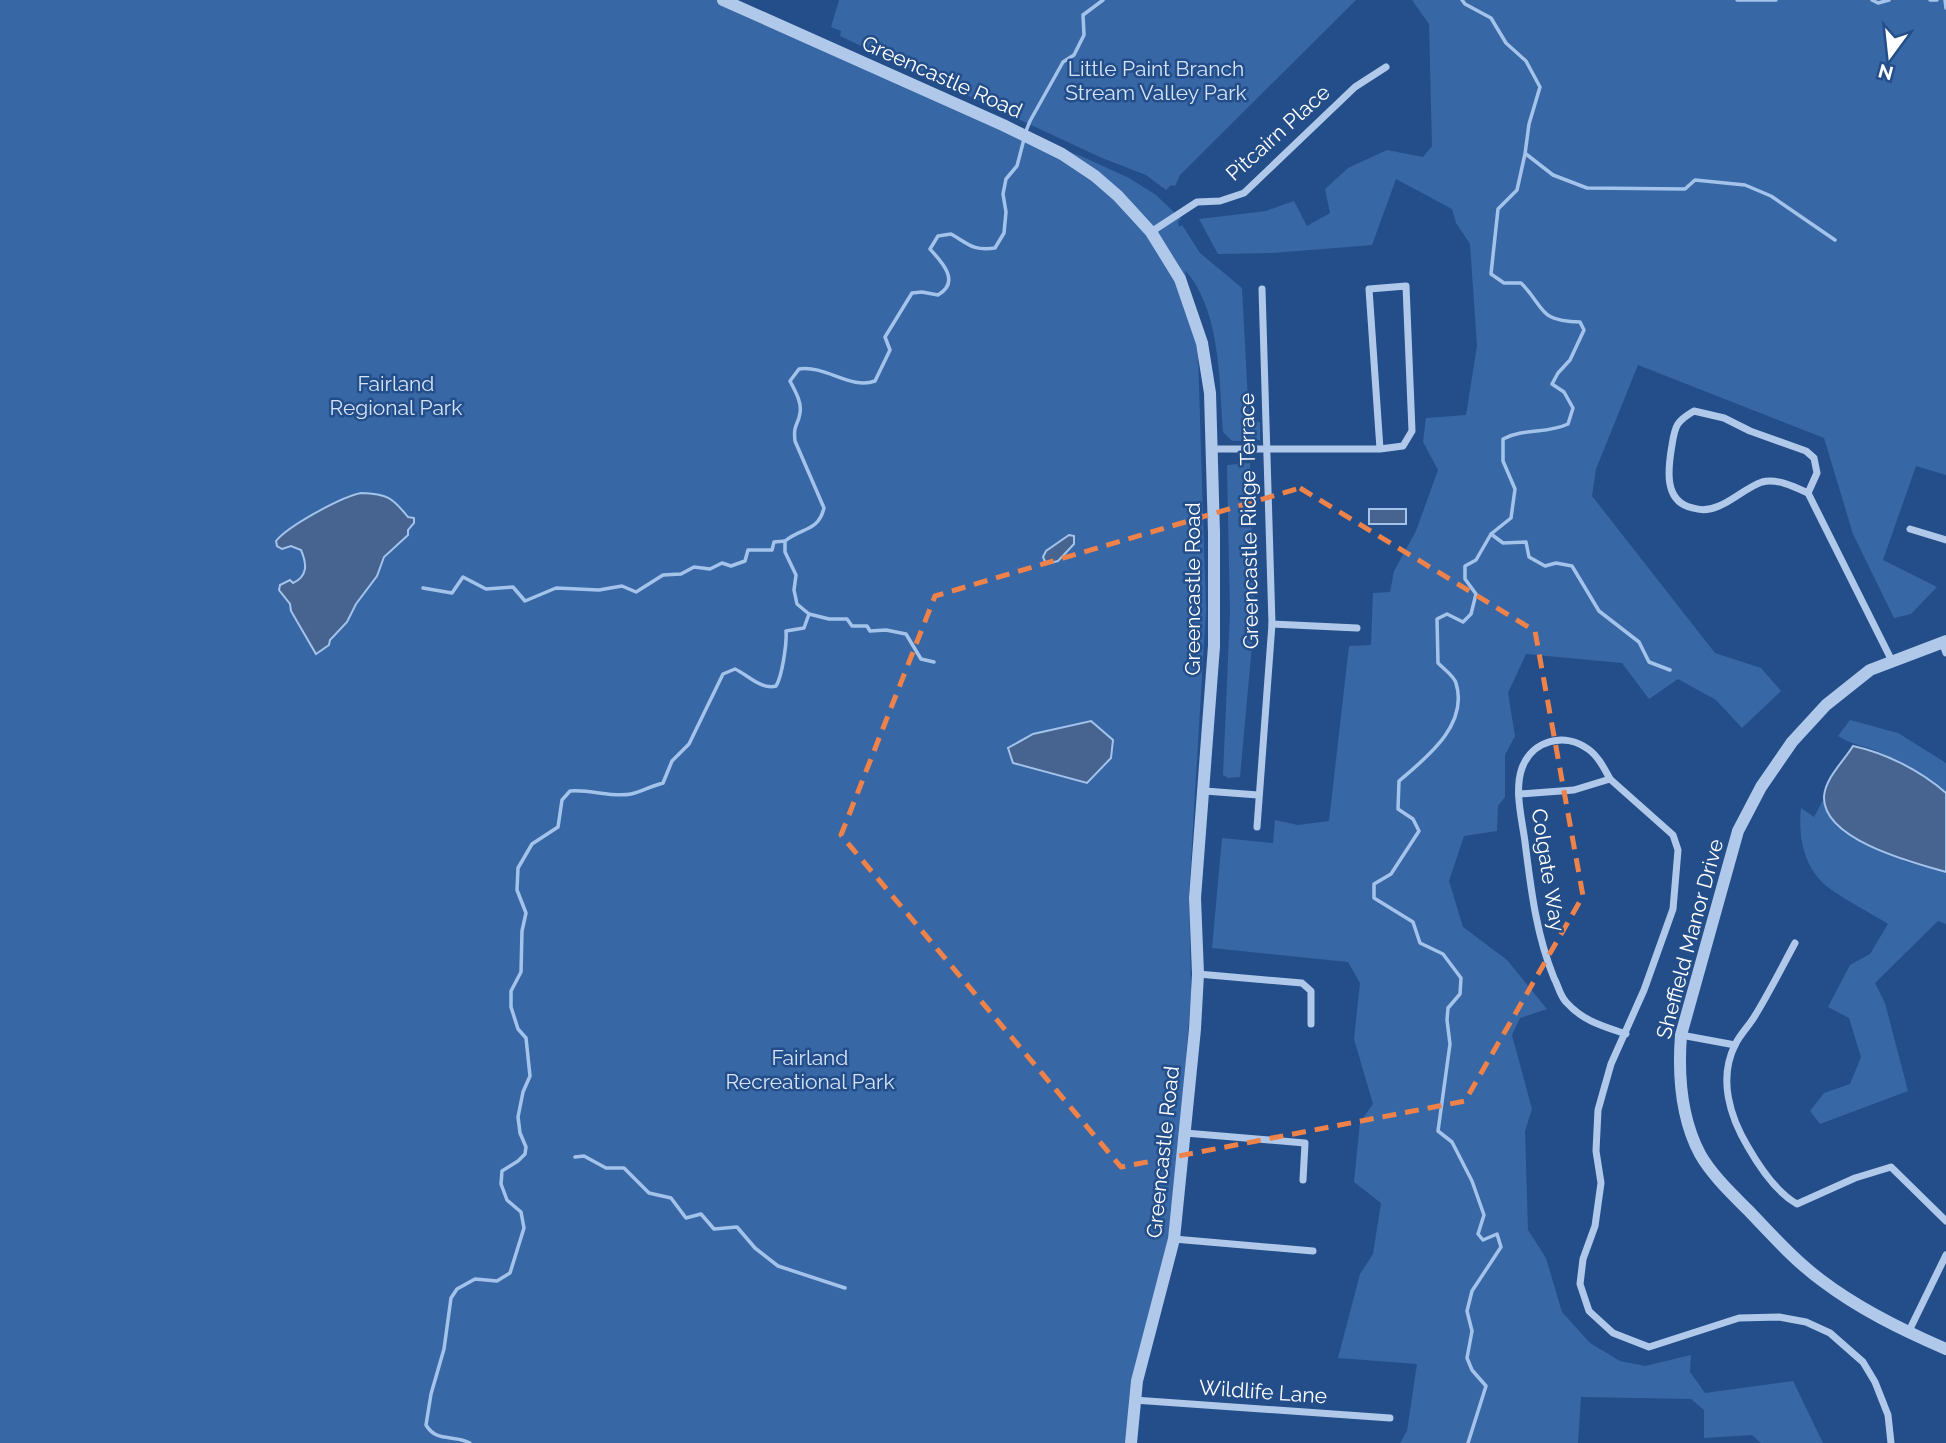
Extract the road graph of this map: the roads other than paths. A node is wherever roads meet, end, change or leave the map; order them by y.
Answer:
1 (723, 0) edge
2 (1386, 67) dead end
3 (1151, 232) junction
4 (1262, 289) dead end
5 (1212, 449) junction
6 (1380, 449) junction
7 (1267, 450) junction
8 (1808, 493) junction
9 (1910, 528) dead end
10 (1946, 540) edge
11 (1272, 624) junction
12 (1357, 628) dead end
13 (1945, 646) edge
14 (1892, 661) junction
15 (1610, 779) junction
16 (1205, 791) junction
17 (1519, 794) junction
18 (1258, 795) junction
19 (1256, 827) dead end
20 (1795, 943) dead end
21 (1198, 974) junction
22 (1311, 1024) dead end
23 (1626, 1034) junction
24 (1681, 1035) junction
25 (1735, 1045) junction
26 (1185, 1133) junction
27 (1303, 1180) dead end
28 (1946, 1222) edge
29 (1174, 1239) junction
30 (1313, 1251) dead end
31 (1946, 1255) edge
32 (1908, 1333) junction
33 (1946, 1349) edge
34 (1134, 1400) junction
35 (1390, 1418) dead end
36 (1131, 1443) edge
37 (1891, 1443) edge

1 - 3 street, Greencastle Road
2 - 3 street, Pitcairn Place
3 - 5 street, Greencastle Road
4 - 7 street, Greencastle Ridge Terrace
5 - 7 street
5 - 16 street, Greencastle Road
6 - 6 street
6 - 7 street
7 - 11 street, Greencastle Ridge Terrace
8 - 8 street
8 - 14 street
9 - 10 street
11 - 12 street
11 - 18 street, Greencastle Ridge Terrace
13 - 14 street, Sheffield Manor Drive
14 - 24 street, Sheffield Manor Drive
15 - 17 street, Colgate Way
15 - 17 street, Colgate Way
15 - 23 street, Colgate Way
16 - 18 street
16 - 21 street, Greencastle Road
17 - 23 street, Colgate Way
18 - 19 street, Greencastle Ridge Terrace
20 - 25 street
21 - 22 street
21 - 26 street, Greencastle Road
23 - 37 street, Colgate Way
24 - 25 street
24 - 32 street, Sheffield Manor Drive
25 - 28 street
26 - 27 street
26 - 29 street, Greencastle Road
29 - 30 street
29 - 34 street, Greencastle Road
31 - 32 street
32 - 33 street, Sheffield Manor Drive
34 - 35 street, Wildlife Lane
34 - 36 street, Greencastle Road

